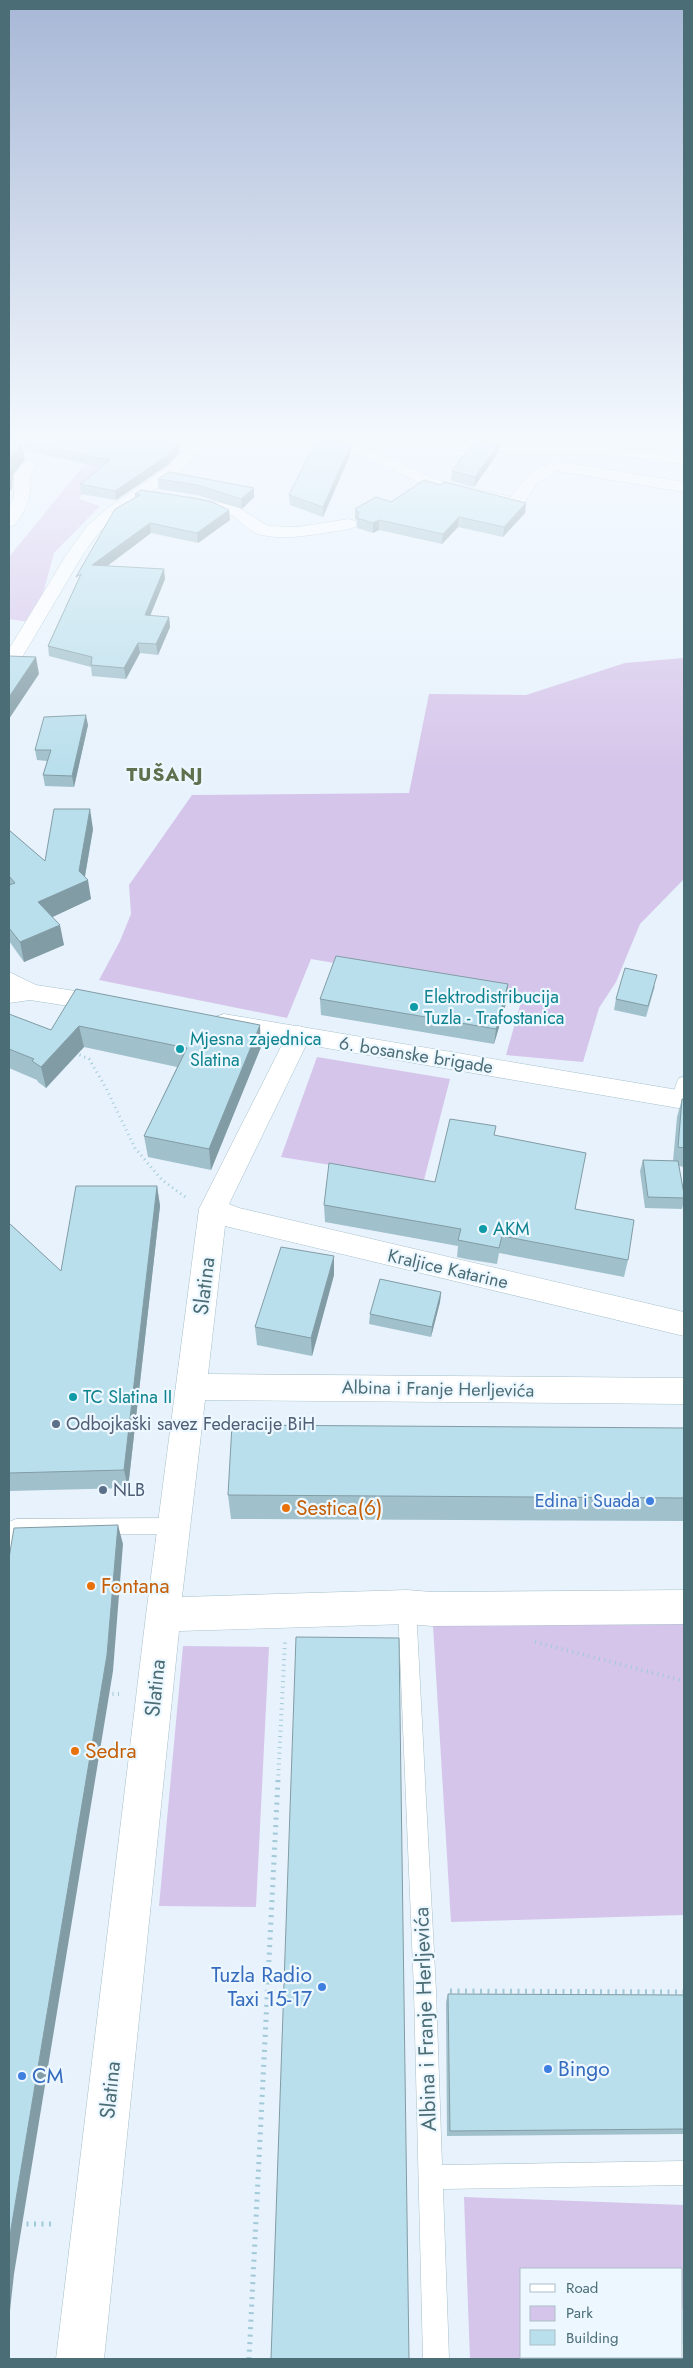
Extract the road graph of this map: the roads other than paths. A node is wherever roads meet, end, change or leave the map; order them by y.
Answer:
1 (82, 547) edge
2 (10, 662) edge
3 (16, 989) edge
4 (129, 1007) edge
5 (205, 1020) edge
6 (299, 1035) junction
7 (683, 1094) edge
8 (213, 1209) junction
9 (684, 1324) edge
10 (191, 1387) junction
11 (684, 1391) edge
12 (175, 1526) junction
13 (9, 1540) edge
14 (407, 1607) junction
15 (684, 1607) edge
16 (163, 1615) junction
17 (684, 2173) edge
18 (429, 2177) junction
19 (80, 2359) edge
20 (436, 2359) edge

1 - 2 street
3 - 4 street
5 - 6 street, 6. bosanske brigade
6 - 7 street, 6. bosanske brigade
6 - 8 street, Slatina
8 - 9 street, Kraljice Katarine
8 - 10 street, Slatina
10 - 11 street, Albina i Franje Herljevića
10 - 12 street, Slatina
12 - 13 lane
12 - 16 street, Slatina
14 - 15 street
14 - 16 street
14 - 18 lane, Albina i Franje Herljevića
16 - 19 street, Slatina
17 - 18 lane
18 - 20 lane, Albina i Franje Herljevića

